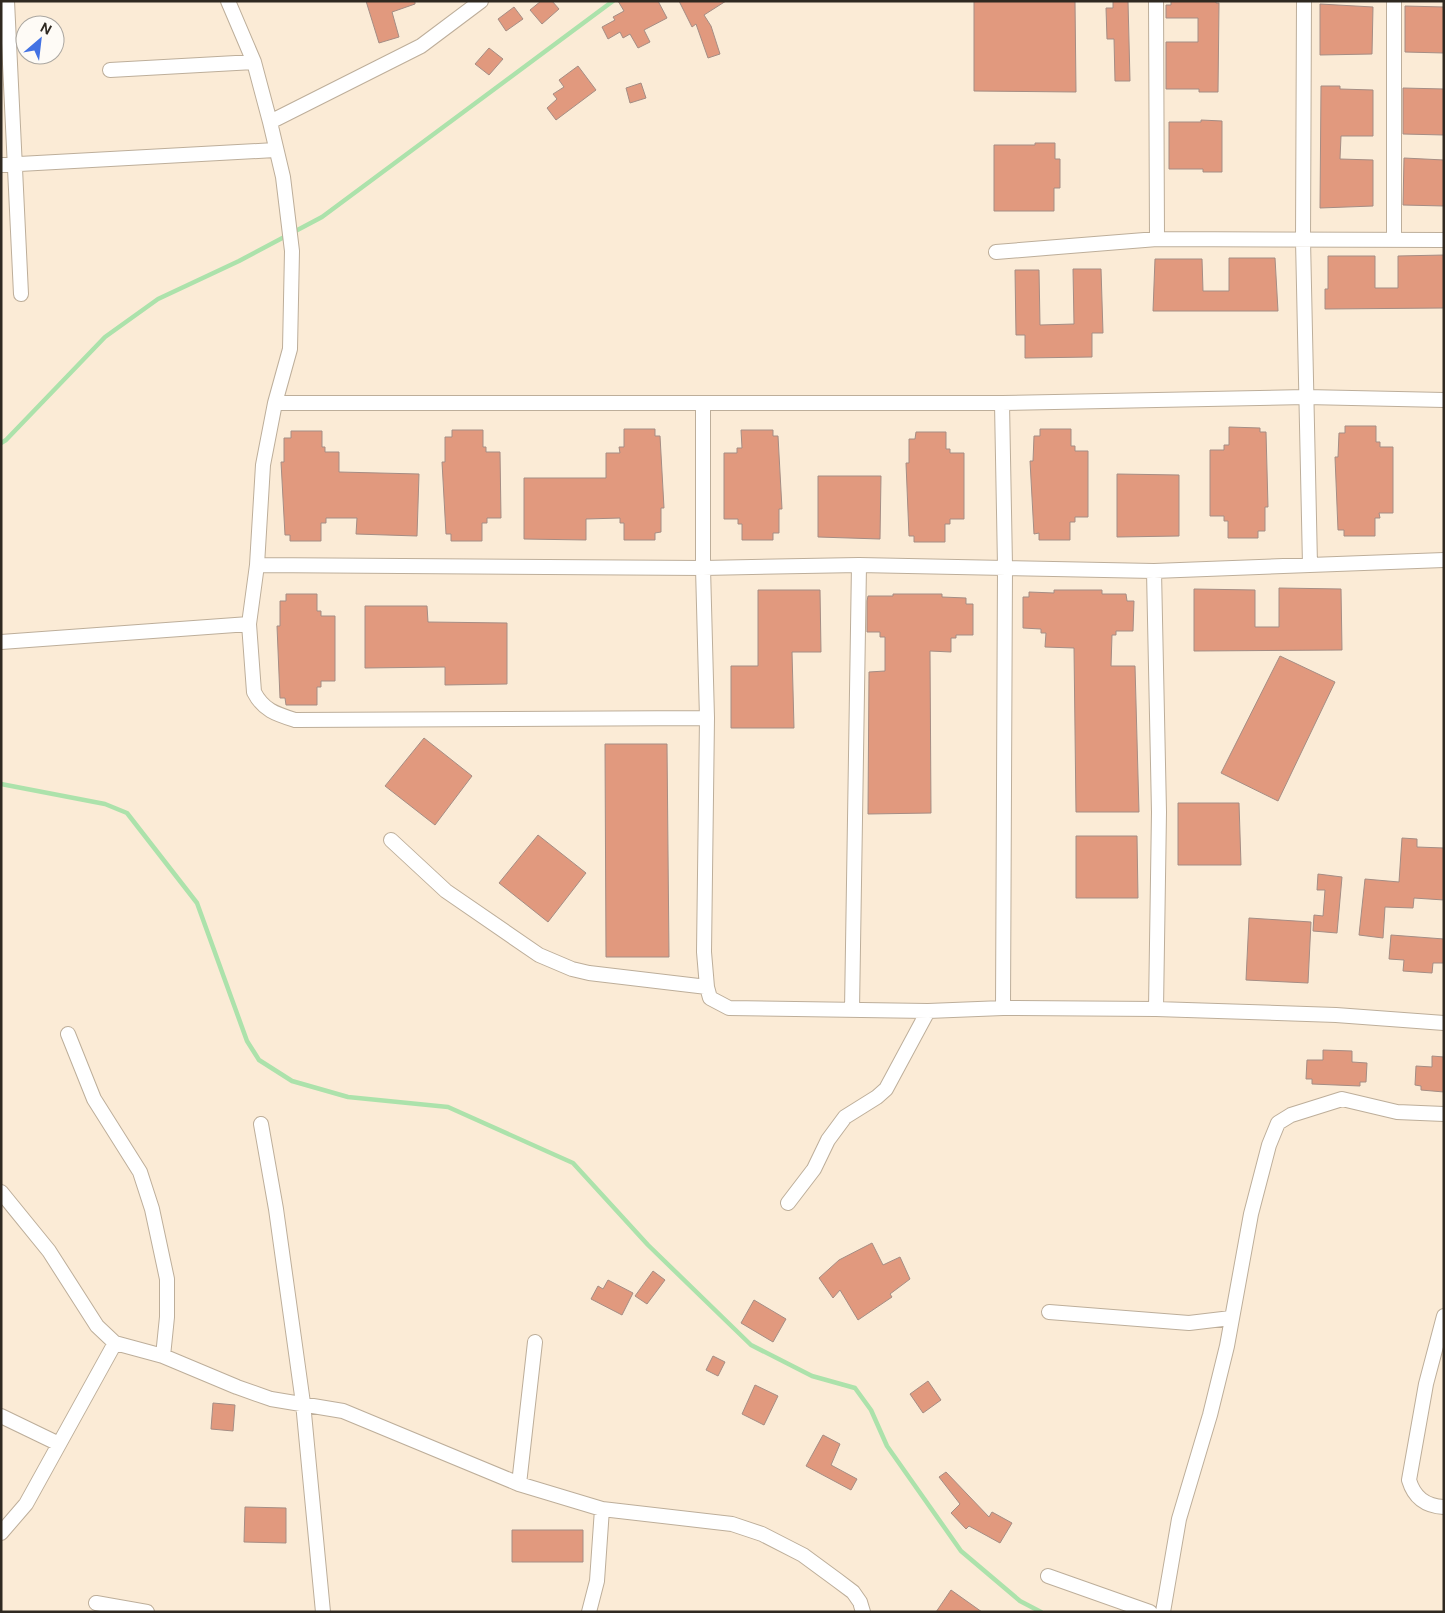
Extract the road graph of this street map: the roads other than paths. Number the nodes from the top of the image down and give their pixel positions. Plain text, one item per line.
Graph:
1 (7, 1) edge
2 (228, 1) edge
3 (481, 1) edge
4 (1156, 1) edge
5 (1304, 1) edge
6 (1394, 1) edge
7 (254, 62) junction
8 (110, 70) dead end
9 (270, 122) junction
10 (275, 150) junction
11 (8, 165) edge
12 (1394, 238) junction
13 (1156, 239) junction
14 (1303, 240) junction
15 (1444, 240) edge
16 (996, 252) dead end
17 (20, 294) dead end
18 (1306, 397) junction
19 (1444, 400) edge
20 (276, 403) junction
21 (703, 403) junction
22 (1002, 403) junction
23 (1444, 560) edge
24 (257, 565) junction
25 (859, 565) junction
26 (1310, 565) junction
27 (1004, 566) junction
28 (702, 568) junction
29 (1154, 571) junction
30 (249, 624) junction
31 (1, 642) edge
32 (707, 718) junction
33 (391, 840) dead end
34 (706, 987) junction
35 (1003, 1008) junction
36 (1156, 1009) junction
37 (852, 1010) junction
38 (928, 1011) junction
39 (1444, 1023) edge
40 (68, 1034) dead end
41 (1444, 1114) edge
42 (261, 1124) dead end
43 (1, 1192) edge
44 (788, 1203) dead end
45 (1050, 1312) dead end
46 (1444, 1316) edge
47 (1231, 1318) junction
48 (535, 1342) dead end
49 (115, 1343) junction
50 (163, 1356) junction
51 (303, 1403) junction
52 (1, 1416) edge
53 (59, 1444) junction
54 (518, 1484) junction
55 (1444, 1507) edge
56 (602, 1510) junction
57 (1, 1534) edge
58 (1048, 1576) dead end
59 (96, 1603) dead end
60 (147, 1612) edge
61 (323, 1612) edge
62 (589, 1612) edge
63 (863, 1612) edge
64 (1150, 1612) edge
65 (1163, 1612) edge

1 - 11 street
2 - 7 street
3 - 9 street
4 - 13 street
5 - 14 street
6 - 12 street
7 - 8 street
7 - 9 street
9 - 10 street
10 - 11 street
10 - 20 street
11 - 17 street
12 - 14 street
12 - 15 street
13 - 14 street
13 - 16 street
14 - 18 street
18 - 19 street
18 - 22 street
18 - 26 street
20 - 21 street
20 - 24 street
21 - 22 street
21 - 28 street
22 - 27 street
23 - 26 street
24 - 28 street
24 - 30 street
25 - 27 street
25 - 28 street
25 - 37 street
26 - 29 street
27 - 29 street
27 - 35 street
28 - 32 street
29 - 36 street
30 - 31 street
30 - 32 street
32 - 34 street
33 - 34 street
34 - 37 street
35 - 36 street
35 - 38 street
36 - 39 street
37 - 38 street
38 - 44 street
40 - 50 street
41 - 47 street
42 - 51 street
43 - 49 street
45 - 47 street
46 - 55 street
47 - 65 street
48 - 54 street
49 - 50 street
49 - 53 street
50 - 51 street
51 - 54 street
51 - 61 street
52 - 53 street
53 - 57 street
54 - 56 street
56 - 62 street
56 - 63 street
58 - 64 street
59 - 60 street

